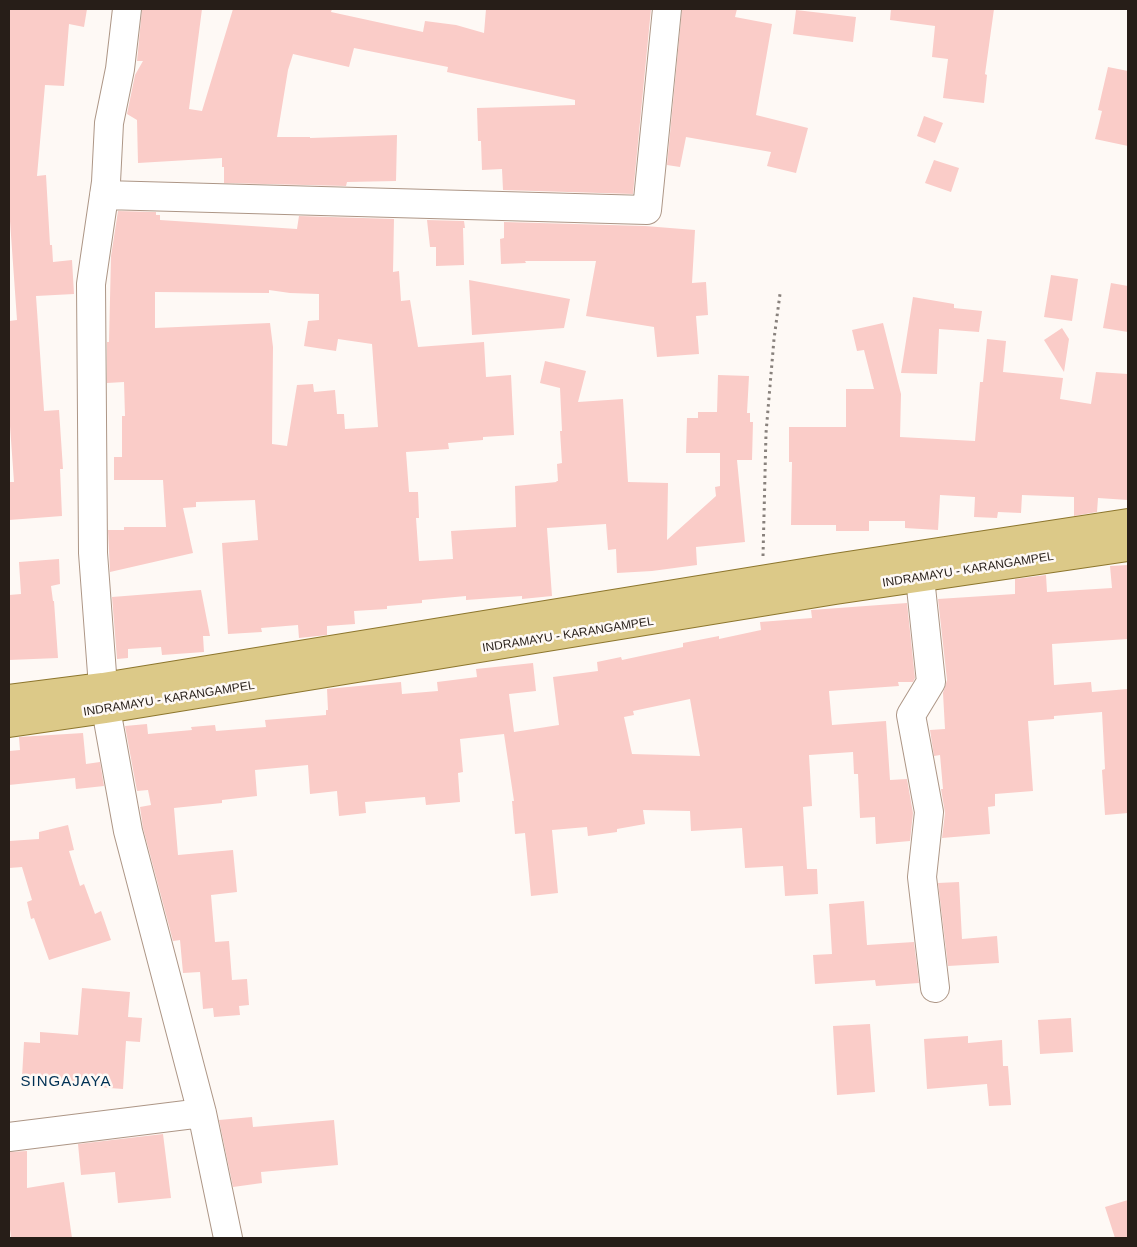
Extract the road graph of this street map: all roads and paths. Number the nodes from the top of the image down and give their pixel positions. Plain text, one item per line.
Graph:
1 (127, 9) edge
2 (667, 9) edge
3 (104, 195) junction
4 (780, 294) dead end
5 (1128, 523) edge
6 (1128, 546) edge
7 (908, 572) junction
8 (762, 580) junction
9 (104, 698) junction
10 (9, 699) edge
11 (9, 723) edge
12 (935, 988) dead end
13 (202, 1113) junction
14 (9, 1137) edge
15 (228, 1238) edge

1 - 3 street
2 - 3 street
3 - 9 street
4 - 8 path
5 - 7 main road, INDRAMAYU - KARANGAMPEL
6 - 7 main road, INDRAMAYU - KARANGAMPEL
7 - 8 main road, INDRAMAYU - KARANGAMPEL
7 - 9 main road, INDRAMAYU - KARANGAMPEL
7 - 12 street
8 - 9 main road, INDRAMAYU - KARANGAMPEL
9 - 10 main road, INDRAMAYU - KARANGAMPEL
9 - 11 main road, INDRAMAYU - KARANGAMPEL
9 - 13 street
13 - 14 street
13 - 15 street

